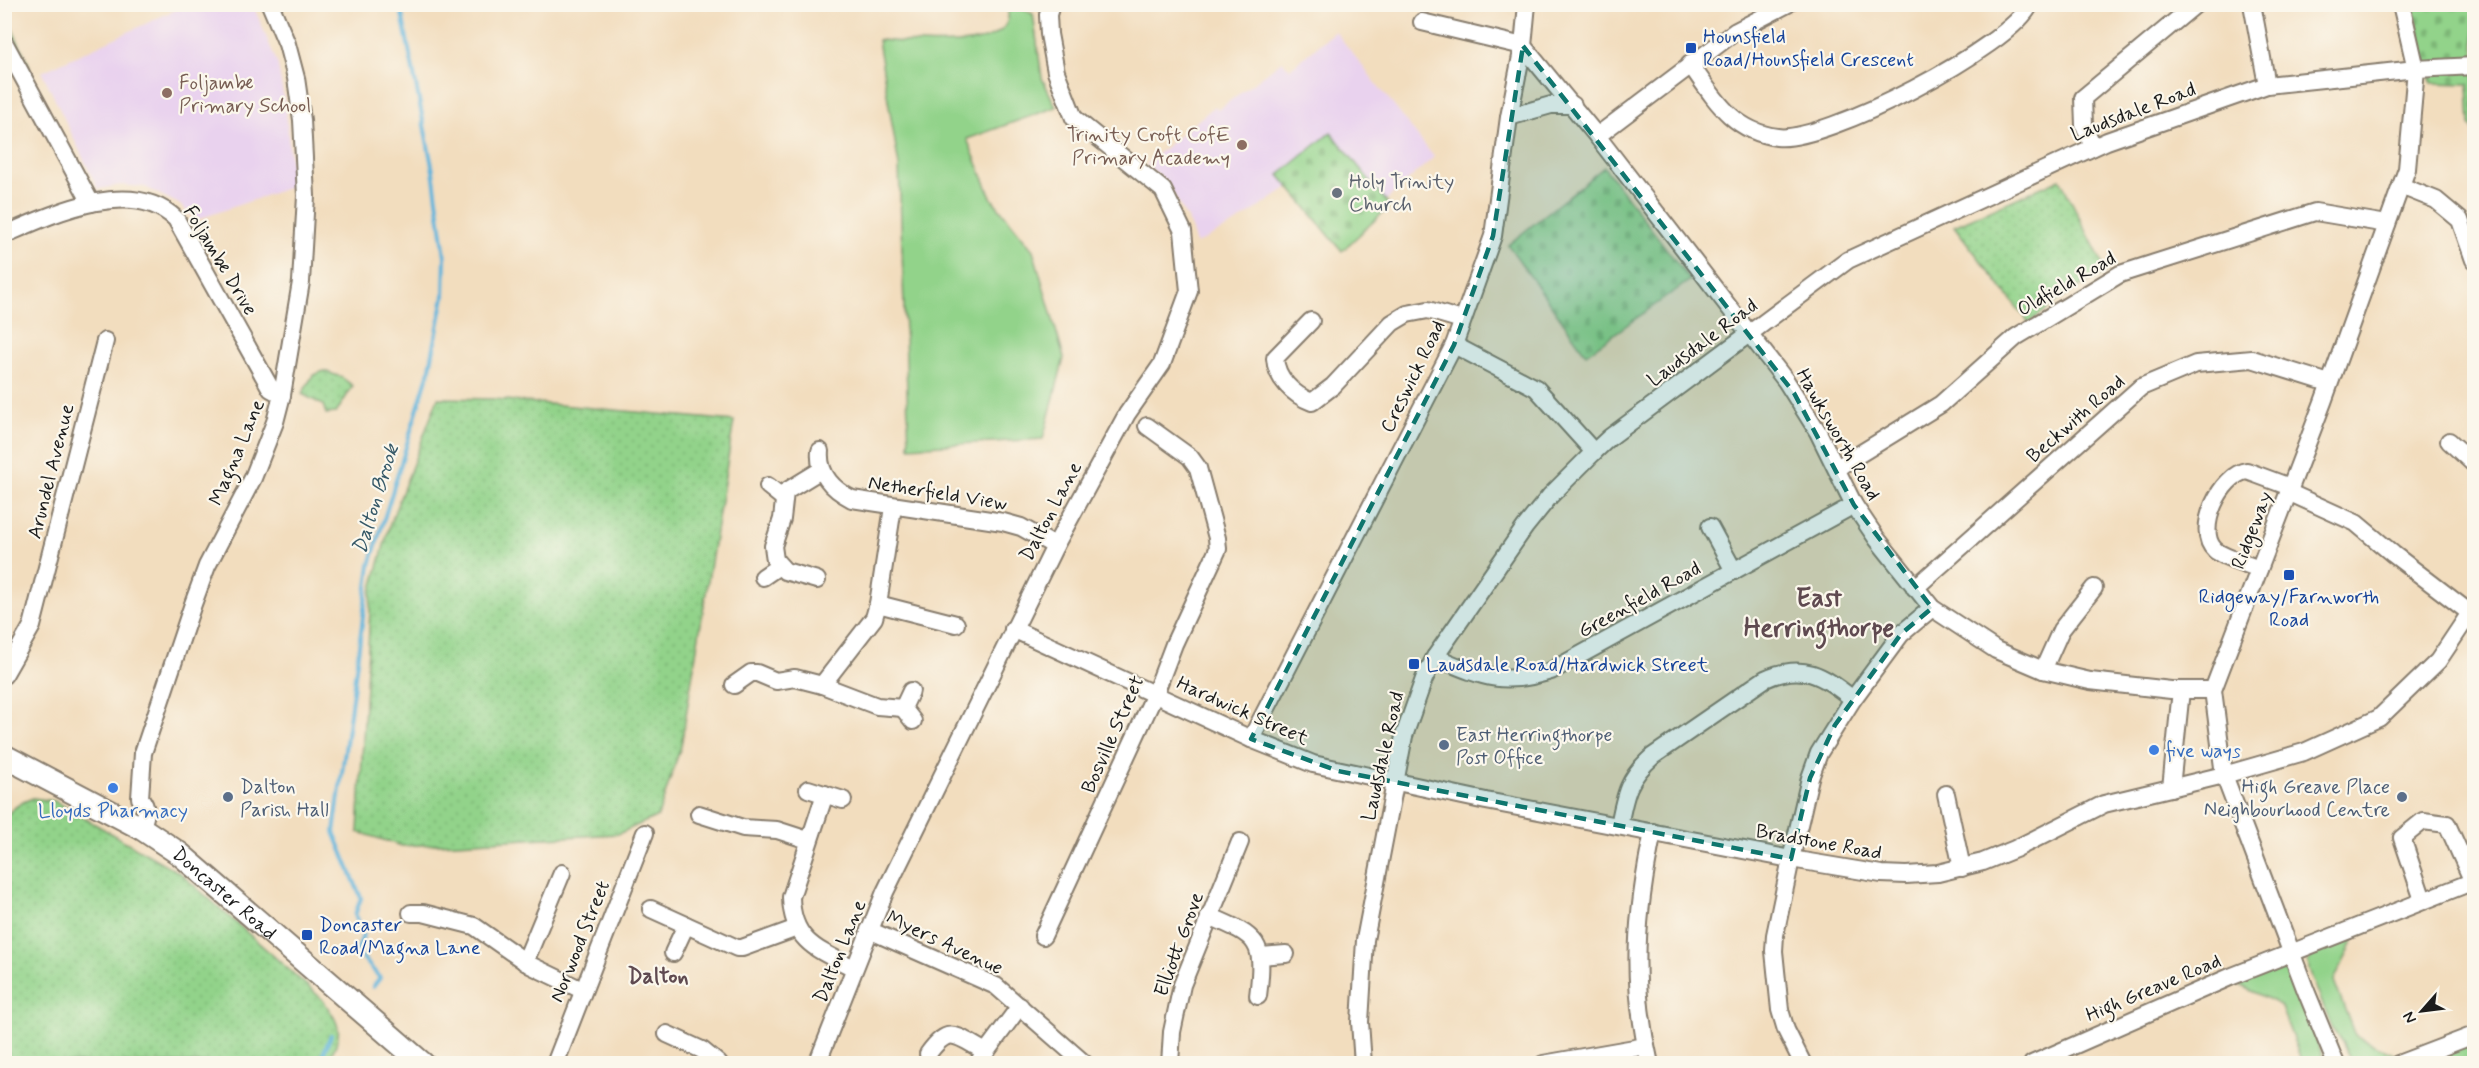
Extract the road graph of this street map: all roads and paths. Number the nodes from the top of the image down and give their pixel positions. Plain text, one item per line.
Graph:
1 (270, 4) edge
2 (1051, 4) edge
3 (1527, 4) edge
4 (1788, 4) edge
5 (2030, 4) edge
6 (2196, 4) edge
7 (2252, 4) edge
8 (2401, 4) edge
9 (1422, 22) dead end
10 (4, 42) edge
11 (1523, 46) junction
12 (1690, 64) junction
13 (2475, 66) edge
14 (2416, 69) junction
15 (2267, 84) junction
16 (1573, 105) junction
17 (1509, 117) junction
18 (1598, 136) junction
19 (2093, 147) junction
20 (2401, 186) junction
21 (91, 202) junction
22 (2387, 224) junction
23 (4, 235) edge
24 (2475, 260) edge
25 (1462, 320) junction
26 (1311, 321) dead end
27 (1750, 332) junction
28 (105, 341) dead end
29 (1455, 345) junction
30 (2329, 383) junction
31 (282, 395) junction
32 (1150, 435) dead end
33 (2449, 441) dead end
34 (820, 451) dead end
35 (1594, 452) junction
36 (2475, 464) edge
37 (1837, 468) junction
38 (821, 470) junction
39 (768, 486) dead end
40 (2289, 490) junction
41 (783, 498) junction
42 (1854, 505) junction
43 (893, 507) junction
44 (1710, 527) dead end
45 (1055, 546) junction
46 (780, 566) junction
47 (2259, 569) junction
48 (1734, 571) junction
49 (763, 577) dead end
50 (817, 580) dead end
51 (1915, 588) junction
52 (2094, 588) dead end
53 (878, 604) junction
54 (1932, 608) junction
55 (2472, 614) edge
56 (956, 624) dead end
57 (1013, 629) junction
58 (1435, 657) junction
59 (2043, 670) junction
60 (4, 675) edge
61 (734, 684) dead end
62 (822, 685) junction
63 (2181, 690) junction
64 (2213, 690) junction
65 (912, 691) dead end
66 (1155, 694) junction
67 (1852, 699) junction
68 (1251, 739) junction
69 (4, 756) edge
70 (2224, 775) junction
71 (1396, 782) junction
72 (2171, 788) junction
73 (808, 789) dead end
74 (825, 794) junction
75 (1946, 794) dead end
76 (843, 800) dead end
77 (699, 814) dead end
78 (133, 824) junction
79 (1619, 826) junction
80 (1653, 832) junction
81 (645, 833) dead end
82 (808, 840) junction
83 (1240, 842) dead end
84 (1791, 859) junction
85 (1962, 868) junction
86 (562, 873) dead end
87 (2474, 882) edge
88 (2423, 900) junction
89 (419, 909) dead end
90 (651, 909) dead end
91 (1209, 916) junction
92 (686, 925) junction
93 (797, 928) junction
94 (869, 930) junction
95 (1043, 936) dead end
96 (673, 953) dead end
97 (2292, 953) junction
98 (1287, 954) dead end
99 (1261, 956) junction
100 (525, 962) junction
101 (854, 968) junction
102 (582, 990) junction
103 (1258, 996) dead end
104 (1020, 1006) junction
105 (667, 1034) dead end
106 (2475, 1035) edge
107 (1646, 1046) junction
108 (928, 1054) dead end
109 (981, 1058) edge
110 (423, 1064) edge
111 (555, 1064) edge
112 (719, 1064) edge
113 (817, 1064) edge
114 (1085, 1064) edge
115 (1170, 1064) edge
116 (1363, 1064) edge
117 (1543, 1064) edge
118 (1650, 1064) edge
119 (1803, 1064) edge
120 (2031, 1064) edge
121 (2336, 1064) edge
122 (2398, 1064) edge

1 - 31 street, Magna Lane
2 - 45 street, Dalton Lane
3 - 11 street, Creswick Road
4 - 12 street
5 - 12 street
6 - 19 street
7 - 15 street
8 - 14 street, Ridgeway
9 - 11 street
10 - 21 street
11 - 16 street, Hawksworth Road
11 - 17 street, Creswick Road
12 - 18 street
13 - 14 street, Laudsdale Road
14 - 15 street, Laudsdale Road
14 - 20 street, Ridgeway
15 - 19 street, Laudsdale Road
16 - 17 street
16 - 18 street, Hawksworth Road
17 - 25 street, Creswick Road
18 - 27 street, Hawksworth Road
19 - 27 street, Laudsdale Road
20 - 22 street, Ridgeway
20 - 24 street
21 - 23 street, Foljambe Drive
21 - 31 street, Foljambe Drive
22 - 30 street, Ridgeway
22 - 37 street, Oldfield Road
25 - 26 street
25 - 29 street, Creswick Road
27 - 35 street, Laudsdale Road
27 - 37 street, Hawksworth Road
28 - 60 street, Arundel Avenue
29 - 35 street
29 - 68 street, Creswick Road
30 - 40 street, Ridgeway
30 - 51 street, Beckwith Road
31 - 78 street, Magna Lane
32 - 66 street, Bosville Street
33 - 36 street
34 - 38 street
35 - 58 street, Laudsdale Road
37 - 42 street, Hawksworth Road
38 - 41 street
38 - 43 street, Netherfield View
39 - 41 street
40 - 47 street, Ridgeway
40 - 47 street
40 - 55 street
41 - 46 street
42 - 48 street, Greenfield Road
42 - 51 street, Hawksworth Road
43 - 45 street, Netherfield View
43 - 53 street
44 - 48 street
45 - 57 street, Dalton Lane
46 - 49 street
46 - 50 street
47 - 64 street, Ridgeway
48 - 58 street, Greenfield Road
51 - 54 street, Hawksworth Road
52 - 59 street
53 - 56 street
53 - 62 street
54 - 59 street, Hawksworth Road
54 - 67 street
55 - 70 street, Bradstone Road
57 - 66 street, Hardwick Street
57 - 94 street, Dalton Lane
58 - 71 street, Laudsdale Road
59 - 63 street, Hawksworth Road
61 - 62 street
62 - 65 street
63 - 64 street, Hawksworth Road
63 - 72 street
64 - 70 street, Ridgeway
66 - 68 street, Hardwick Street
66 - 95 street, Bosville Street
67 - 79 street
67 - 84 street
68 - 71 street, Hardwick Street
69 - 78 main road, Doncaster Road
70 - 72 street, Bradstone Road
70 - 97 street, Ridgeway
71 - 79 street, Bradstone Road
71 - 116 street, Laudsdale Road
72 - 85 street, Bradstone Road
73 - 74 street
74 - 76 street
74 - 82 street
75 - 85 street
77 - 82 street
78 - 110 main road, Doncaster Road
79 - 80 street, Bradstone Road
80 - 84 street, Bradstone Road
80 - 107 street
81 - 102 street, Norwood Street
82 - 93 street
83 - 91 street, Elliott Grove
84 - 85 street, Bradstone Road
84 - 119 street
86 - 100 street
87 - 88 street, High Greave Road
87 - 88 street
88 - 97 street, High Greave Road
89 - 100 street
90 - 92 street
91 - 99 street
91 - 115 street, Elliott Grove
92 - 93 street
92 - 96 street
93 - 101 street
94 - 101 street, Dalton Lane
94 - 104 street, Myers Avenue
97 - 120 street, High Greave Road
97 - 121 street, Ridgeway
98 - 99 street
99 - 103 street
100 - 102 street
101 - 113 street, Dalton Lane
102 - 111 street, Norwood Street
104 - 109 street
104 - 114 street, Myers Avenue
105 - 112 street
106 - 122 street
107 - 117 street
107 - 118 street
108 - 109 street

